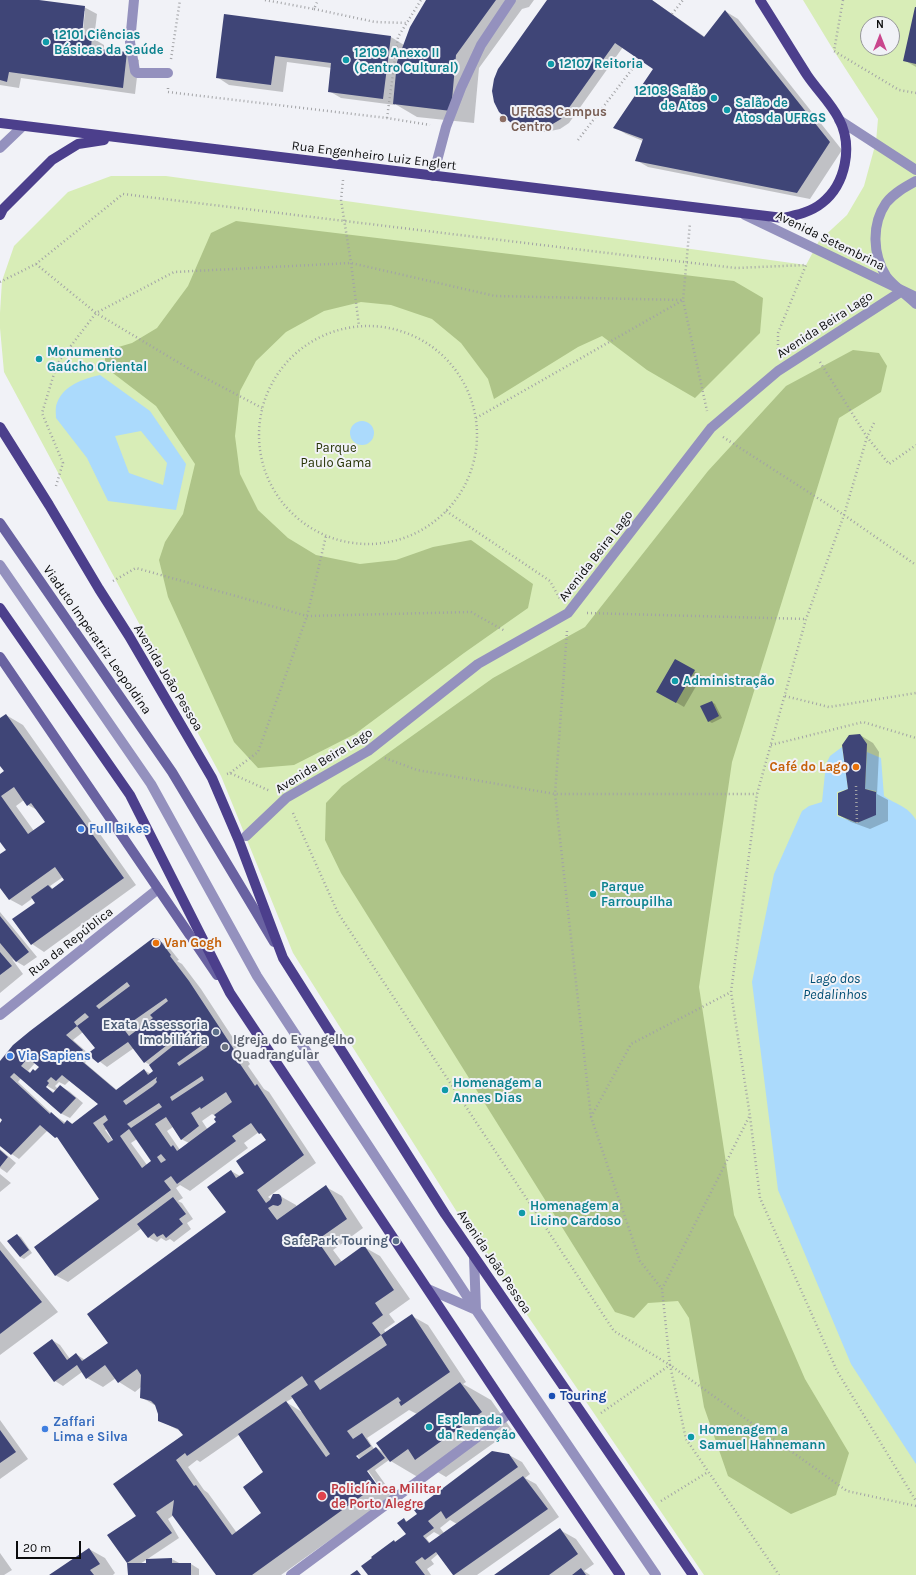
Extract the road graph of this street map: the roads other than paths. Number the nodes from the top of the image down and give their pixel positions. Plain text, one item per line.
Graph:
1 (134, 0) edge
2 (511, 0) edge
3 (760, 0) edge
4 (168, 73) road end
5 (840, 120) junction
6 (0, 123) edge
7 (23, 126) junction
8 (116, 138) junction
9 (0, 148) edge
10 (916, 170) edge
11 (433, 176) junction
12 (916, 181) edge
13 (1, 212) edge
14 (746, 215) junction
15 (902, 291) junction
16 (916, 296) edge
17 (916, 304) edge
18 (0, 426) edge
19 (0, 523) edge
20 (0, 566) edge
21 (0, 608) edge
22 (0, 657) edge
23 (172, 772) joint
24 (246, 836) dead end
25 (158, 889) junction
26 (283, 958) junction
27 (230, 993) junction
28 (0, 1015) edge
29 (474, 1257) junction
30 (428, 1288) junction
31 (476, 1310) junction
32 (510, 1413) junction
33 (291, 1575) edge
34 (620, 1575) edge
35 (656, 1575) edge
36 (692, 1575) edge

1 - 4 street
2 - 11 street
3 - 5 main road
5 - 10 street
5 - 14 main road, Rua Engenheiro Luiz Englert
6 - 7 main road, Rua Engenheiro Luiz Englert
7 - 8 main road, Rua Engenheiro Luiz Englert
7 - 9 street
8 - 11 main road, Rua Engenheiro Luiz Englert
8 - 13 main road
11 - 14 main road, Rua Engenheiro Luiz Englert
12 - 15 street, Avenida Setembrina
14 - 15 street, Avenida Setembrina
15 - 16 street, Avenida Setembrina
15 - 17 street
15 - 24 street, Avenida Beira Lago
18 - 26 main road, Avenida João Pessoa
19 - 23 main road, Viaduto Imperatriz Leopoldina
20 - 31 street
21 - 27 main road
22 - 25 main road
23 - 26 main road, Avenida João Pessoa
25 - 27 main road
25 - 28 street, Rua da República
26 - 29 main road, Avenida João Pessoa
27 - 30 main road
29 - 31 street
29 - 36 main road, Avenida João Pessoa
30 - 31 street
30 - 32 main road
31 - 35 street
32 - 33 street
32 - 34 main road

